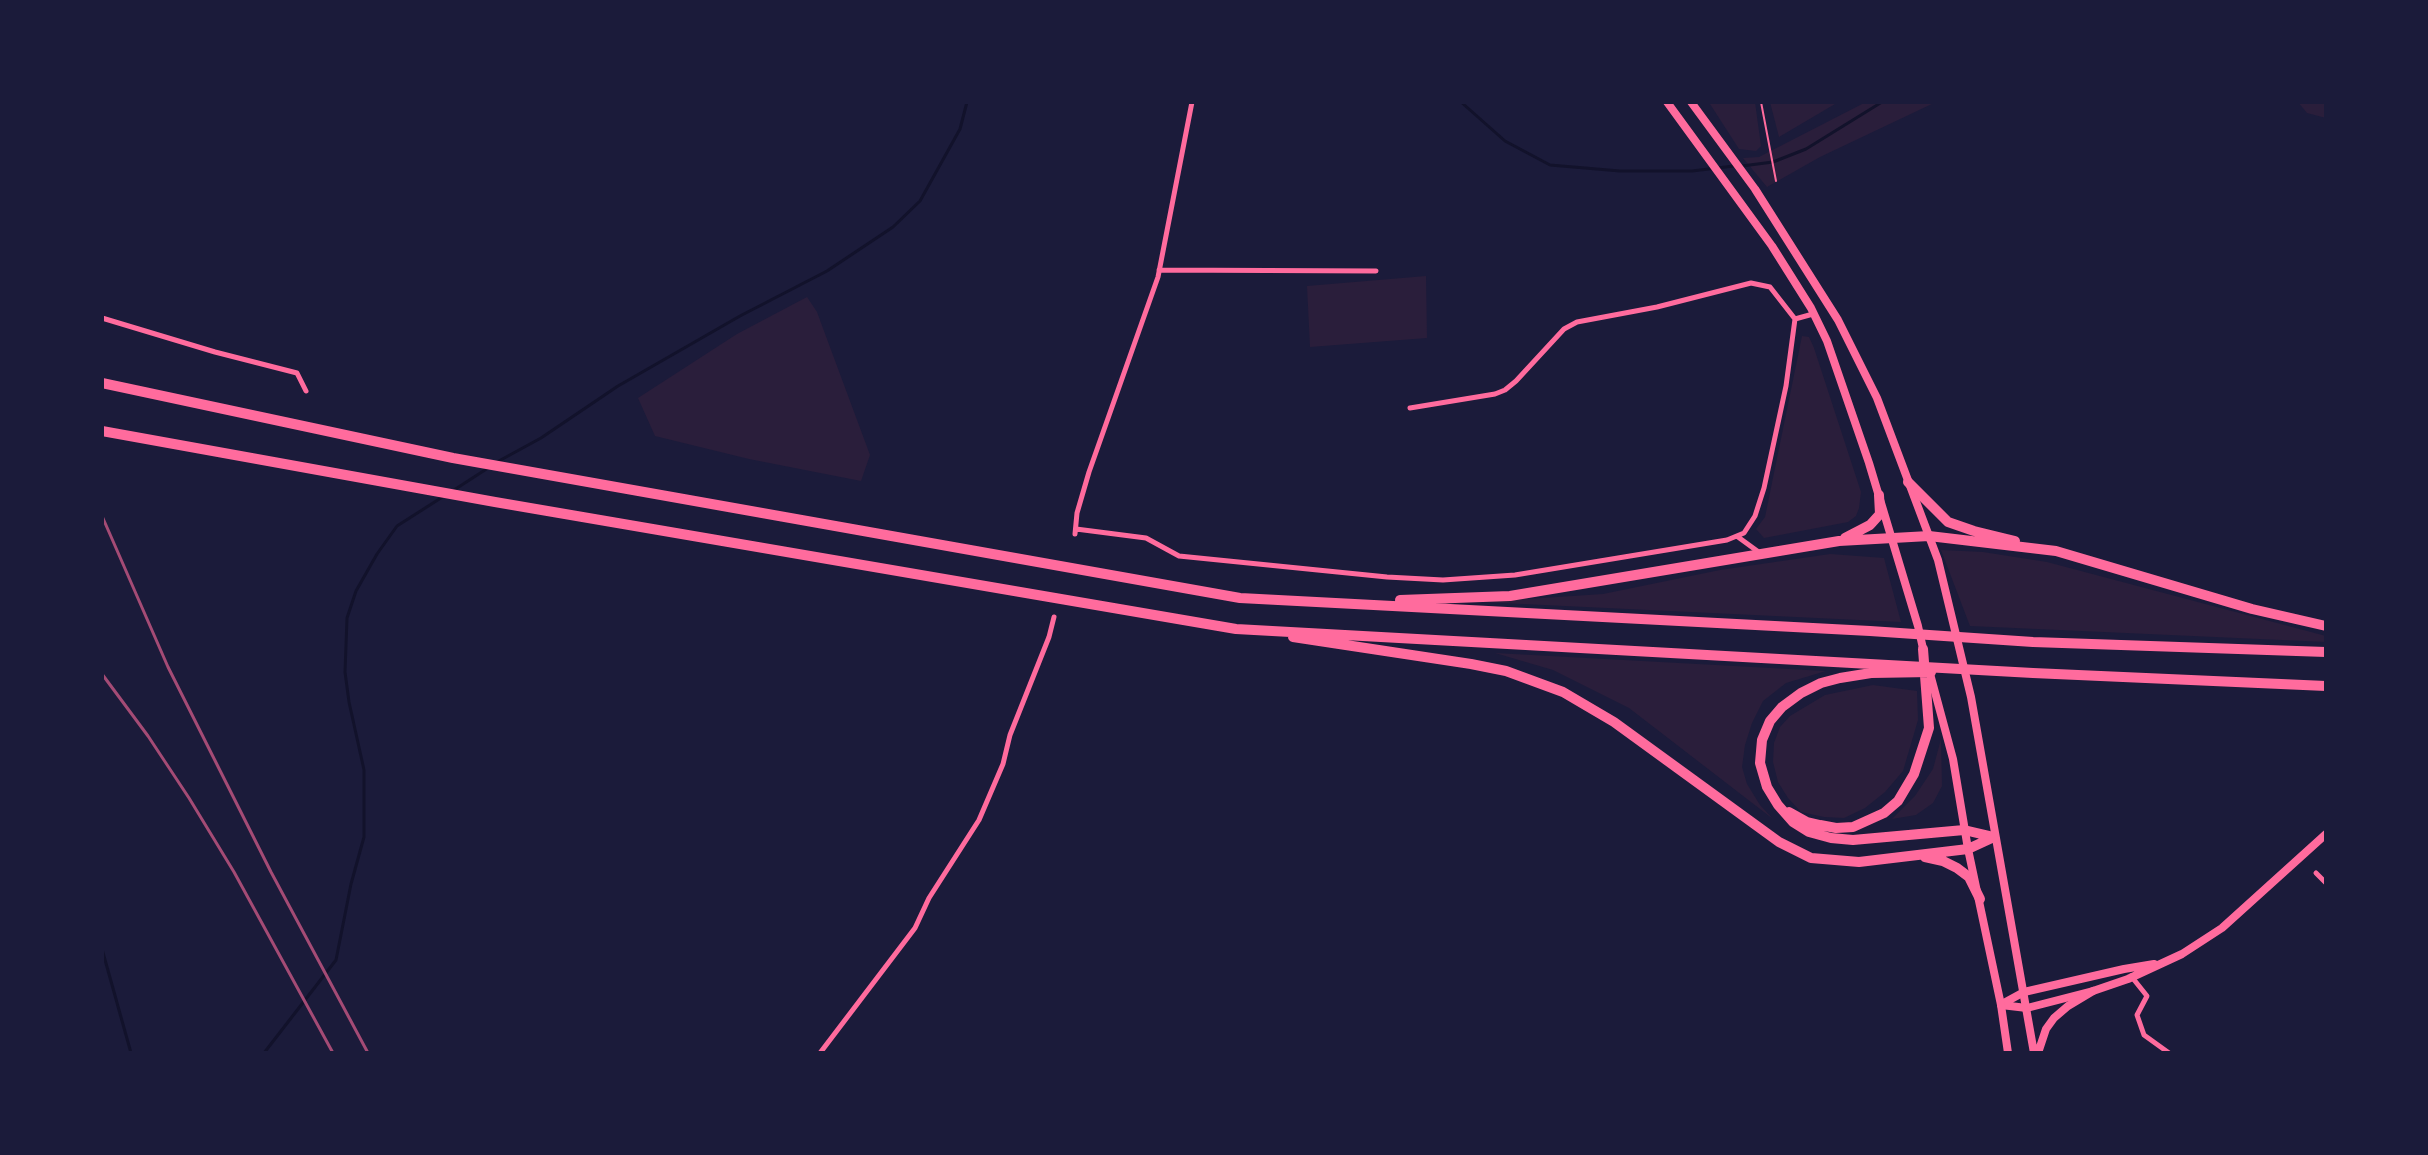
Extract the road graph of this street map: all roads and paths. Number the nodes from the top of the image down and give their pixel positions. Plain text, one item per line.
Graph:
1 (1192, 102) edge
2 (1667, 102) edge
3 (1761, 102) edge
4 (1693, 104) edge
5 (1776, 181) dead end
6 (1159, 270) junction
7 (1376, 271) dead end
8 (1814, 314) junction
9 (102, 318) edge
10 (1795, 319) junction
11 (102, 383) edge
12 (306, 391) dead end
13 (1410, 408) dead end
14 (102, 431) edge
15 (1908, 482) junction
16 (1879, 495) junction
17 (1929, 536) junction
18 (1738, 537) junction
19 (1892, 537) junction
20 (1839, 541) junction
21 (2056, 551) junction
22 (1760, 554) junction
23 (1240, 598) junction
24 (1054, 617) dead end
25 (2326, 626) edge
26 (1236, 629) junction
27 (1923, 649) junction
28 (2326, 652) edge
29 (1870, 668) junction
30 (2326, 686) edge
31 (1778, 805) junction
32 (1964, 830) junction
33 (2326, 834) edge
34 (1994, 837) junction
35 (1968, 849) junction
36 (1916, 855) junction
37 (2316, 873) dead end
38 (2326, 883) edge
39 (1980, 899) junction
40 (2163, 963) junction
41 (2127, 968) junction
42 (2132, 977) junction
43 (2093, 991) junction
44 (2024, 992) junction
45 (2001, 1005) junction
46 (2027, 1008) junction
47 (820, 1053) edge
48 (2008, 1053) edge
49 (2036, 1053) edge
50 (2169, 1053) edge

1 - 6 street
2 - 8 main road
3 - 5 path
4 - 15 main road
6 - 7 street
6 - 18 street
8 - 10 street
8 - 16 main road
9 - 12 street
10 - 13 street
10 - 18 street
11 - 23 highway
14 - 26 highway
15 - 17 main road
15 - 21 highway
16 - 19 main road
16 - 20 highway
17 - 19 highway
17 - 21 highway
17 - 34 main road
18 - 22 street
19 - 20 highway
19 - 27 main road
20 - 22 highway
21 - 25 highway
22 - 23 highway
23 - 28 highway
24 - 47 street
26 - 29 highway
26 - 36 highway
27 - 31 highway
27 - 32 main road
29 - 30 highway
29 - 31 highway
31 - 32 highway
32 - 34 highway
32 - 35 main road
33 - 40 main road
34 - 35 highway
34 - 44 main road
35 - 36 highway
35 - 39 main road
36 - 39 highway
37 - 38 street
39 - 45 main road
40 - 41 main road
40 - 42 main road
41 - 42 street
41 - 44 main road
42 - 43 main road
42 - 50 street
43 - 46 main road
43 - 49 main road
44 - 45 main road
44 - 46 main road
45 - 46 main road
45 - 48 main road
46 - 49 main road

